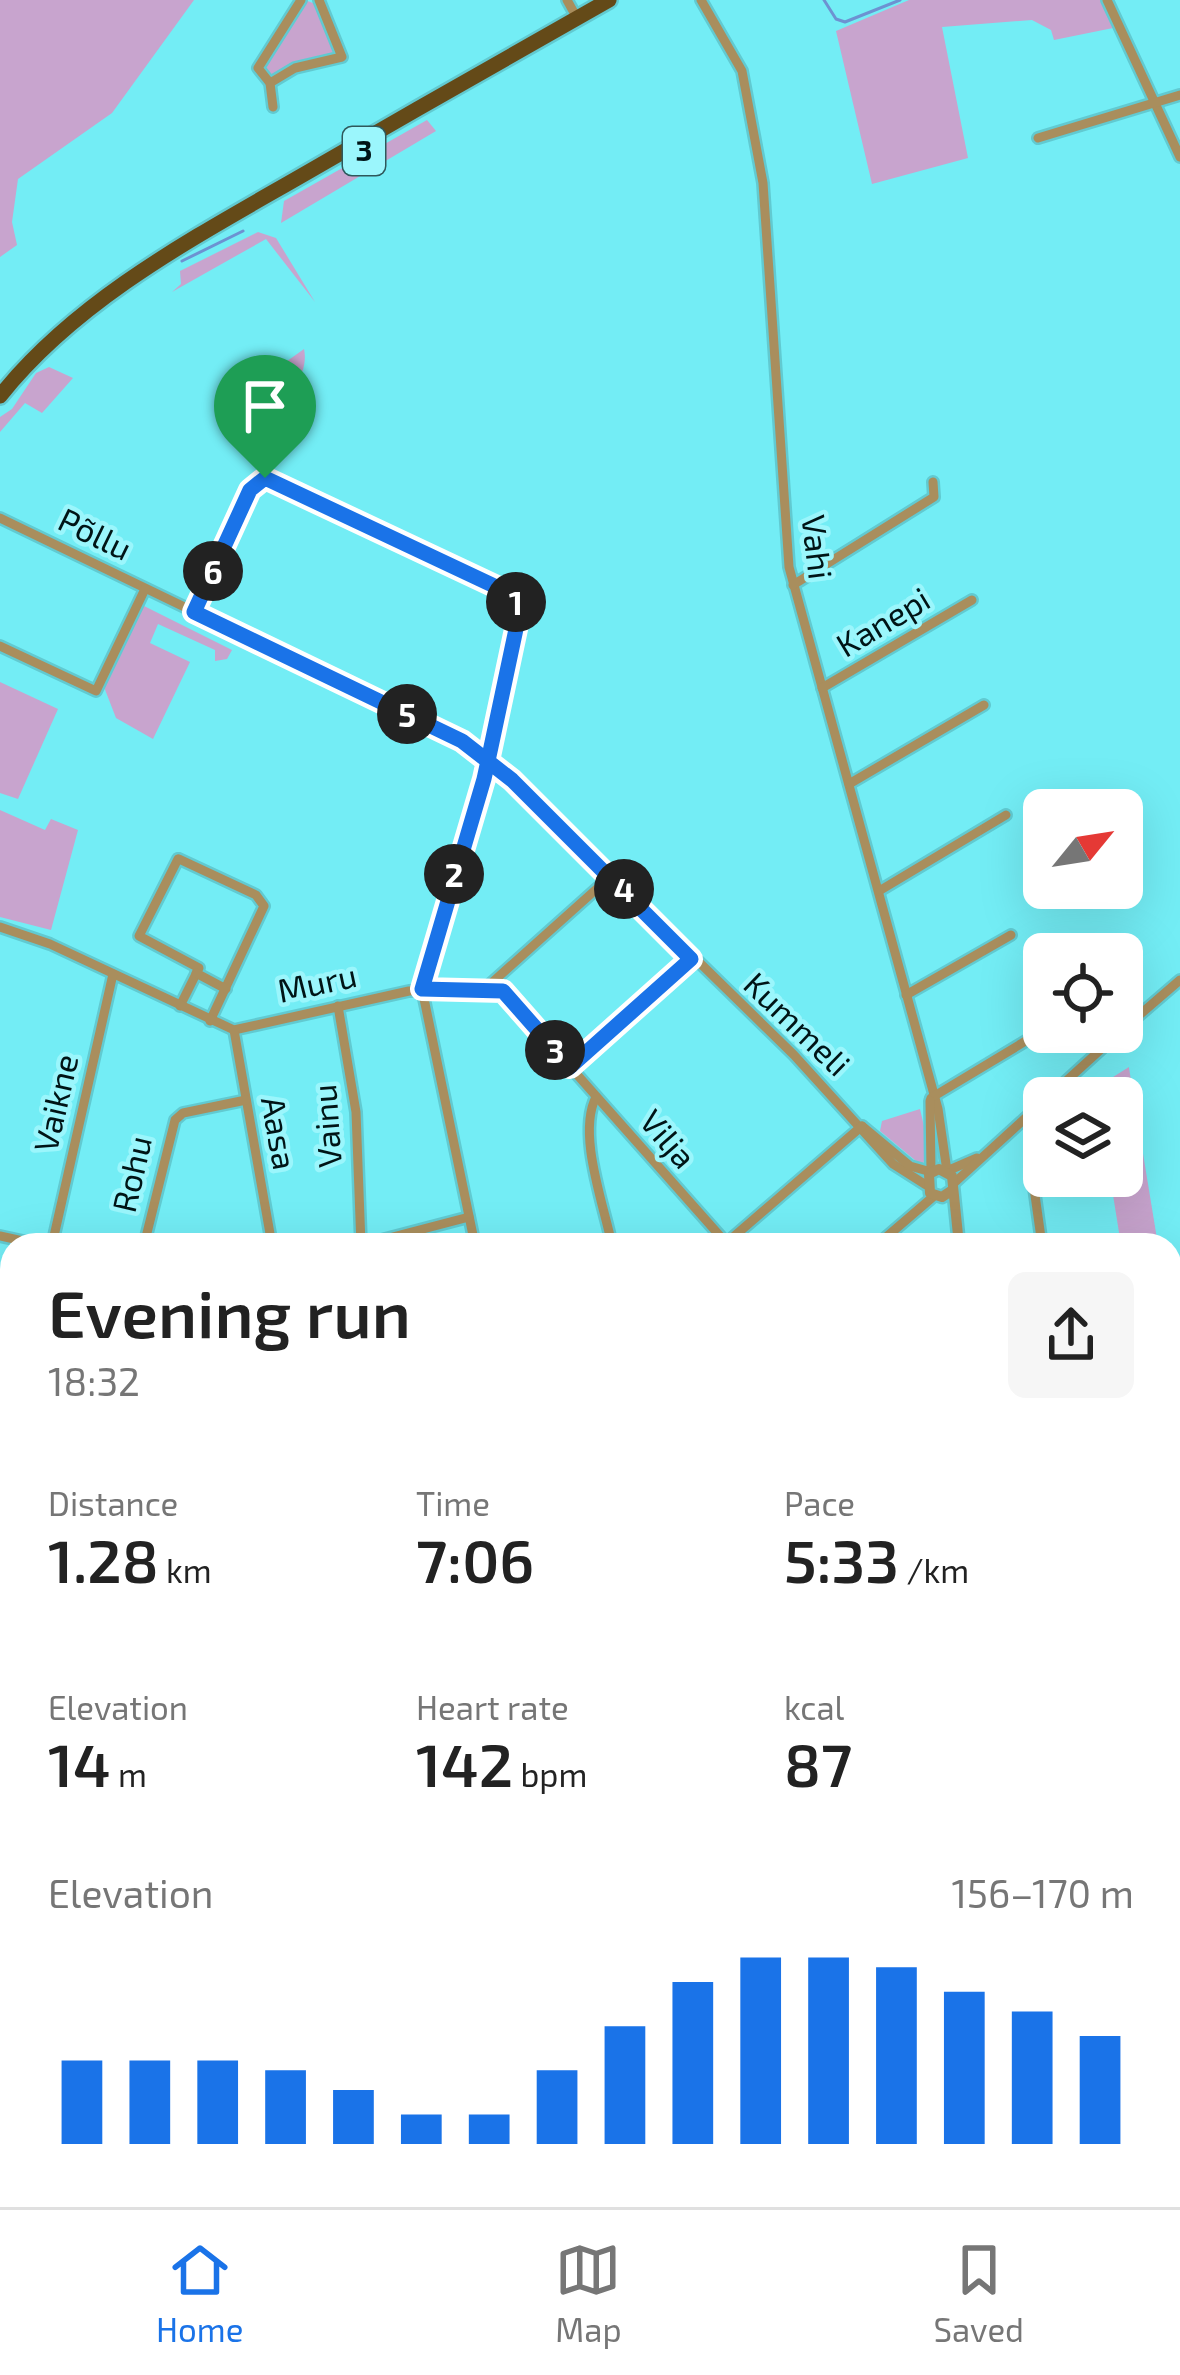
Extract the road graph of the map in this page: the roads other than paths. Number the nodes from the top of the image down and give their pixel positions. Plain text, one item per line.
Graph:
1 (302, 0) edge
2 (319, 0) edge
3 (567, 0) edge
4 (609, 0) edge
5 (701, 0) edge
6 (1107, 0) edge
7 (578, 18) junction
8 (270, 83) junction
9 (1180, 95) edge
10 (1154, 103) junction
11 (273, 107) dead end
12 (1038, 138) dead end
13 (1180, 157) edge
14 (0, 396) edge
15 (933, 482) dead end
16 (0, 518) edge
17 (793, 585) junction
18 (145, 589) junction
19 (972, 600) dead end
20 (194, 612) junction
21 (0, 646) edge
22 (822, 688) junction
23 (984, 705) dead end
24 (488, 760) junction
25 (849, 784) junction
26 (1006, 815) dead end
27 (611, 875) junction
28 (879, 891) junction
29 (0, 927) edge
30 (1011, 934) dead end
31 (691, 959) junction
32 (113, 974) junction
33 (196, 974) junction
34 (1180, 980) edge
35 (487, 987) junction
36 (226, 988) junction
37 (423, 991) junction
38 (906, 995) junction
39 (180, 1006) junction
40 (338, 1006) junction
41 (1143, 1012) edge
42 (210, 1021) junction
43 (234, 1030) junction
44 (1023, 1043) edge
45 (1096, 1053) edge
46 (570, 1067) junction
47 (596, 1096) junction
48 (931, 1098) junction
49 (246, 1100) junction
50 (862, 1126) junction
51 (976, 1158) junction
52 (946, 1171) junction
53 (931, 1172) junction
54 (926, 1185) junction
55 (952, 1187) junction
56 (936, 1197) junction
57 (1035, 1197) edge
58 (469, 1217) junction
59 (957, 1226) junction
60 (55, 1233) edge
61 (147, 1233) edge
62 (270, 1233) edge
63 (361, 1233) edge
64 (408, 1233) edge
65 (472, 1233) edge
66 (610, 1233) edge
67 (716, 1233) edge
68 (739, 1233) edge
69 (892, 1233) edge
70 (958, 1233) edge
71 (1040, 1233) edge

1 - 8 street
2 - 8 street
3 - 7 street
4 - 7 highway, 3
5 - 17 street, Vahi
6 - 10 street
7 - 14 highway, 3
8 - 11 street
9 - 10 street
10 - 12 street
10 - 13 street
15 - 17 street
16 - 18 street, Põllu
17 - 22 street, Vahi
18 - 20 street, Põllu
18 - 21 street
19 - 22 street, Kanepi
20 - 24 street, Põllu
20 - 24 street
22 - 25 street, Vahi
23 - 25 street
24 - 27 street, Kummeli
24 - 37 street
25 - 28 street, Vahi
26 - 28 street
27 - 31 street, Kummeli
27 - 35 street
28 - 38 street, Vahi
29 - 32 street
30 - 38 street
31 - 46 street
31 - 50 street, Kummeli
32 - 39 street
32 - 60 street, Vaikne
33 - 36 street
33 - 36 street, Muru
33 - 39 street
34 - 41 street
35 - 37 street, Muru
35 - 46 street, Vilja
36 - 42 street, Muru
37 - 40 street, Muru
37 - 58 street
38 - 48 street, Vahi
39 - 42 street
40 - 43 street, Muru
40 - 63 street, Vainu
42 - 43 street
43 - 49 street, Aasa
44 - 48 street
45 - 51 street
46 - 47 street, Vilja
47 - 66 street
47 - 67 street, Vilja
48 - 52 street, Vahi
48 - 53 street, Vahi
49 - 61 street, Rohu
49 - 62 street, Aasa
50 - 53 street, Kummeli
50 - 54 street, Kummeli
50 - 68 street
51 - 52 street
51 - 55 street
52 - 53 street
52 - 55 street
53 - 54 street
54 - 56 street
55 - 56 street
55 - 59 street
56 - 59 street
56 - 69 street
57 - 71 street
58 - 64 street
58 - 65 street
59 - 70 street

